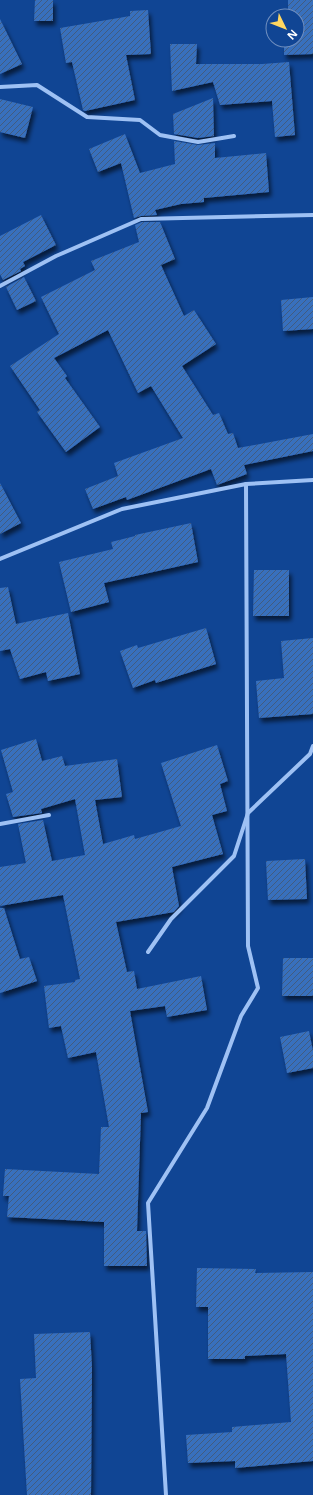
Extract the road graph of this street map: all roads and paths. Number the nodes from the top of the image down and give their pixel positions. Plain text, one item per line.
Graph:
1 (0, 87) edge
2 (234, 136) dead end
3 (313, 215) edge
4 (0, 286) edge
5 (313, 480) edge
6 (246, 484) junction
7 (0, 558) edge
8 (313, 746) edge
9 (248, 813) junction
10 (49, 815) dead end
11 (0, 824) edge
12 (148, 952) dead end
13 (166, 1495) edge

1 - 2 street
3 - 4 street
5 - 6 street
6 - 7 street
6 - 9 street
8 - 9 street
9 - 12 street
9 - 13 street
10 - 11 street

